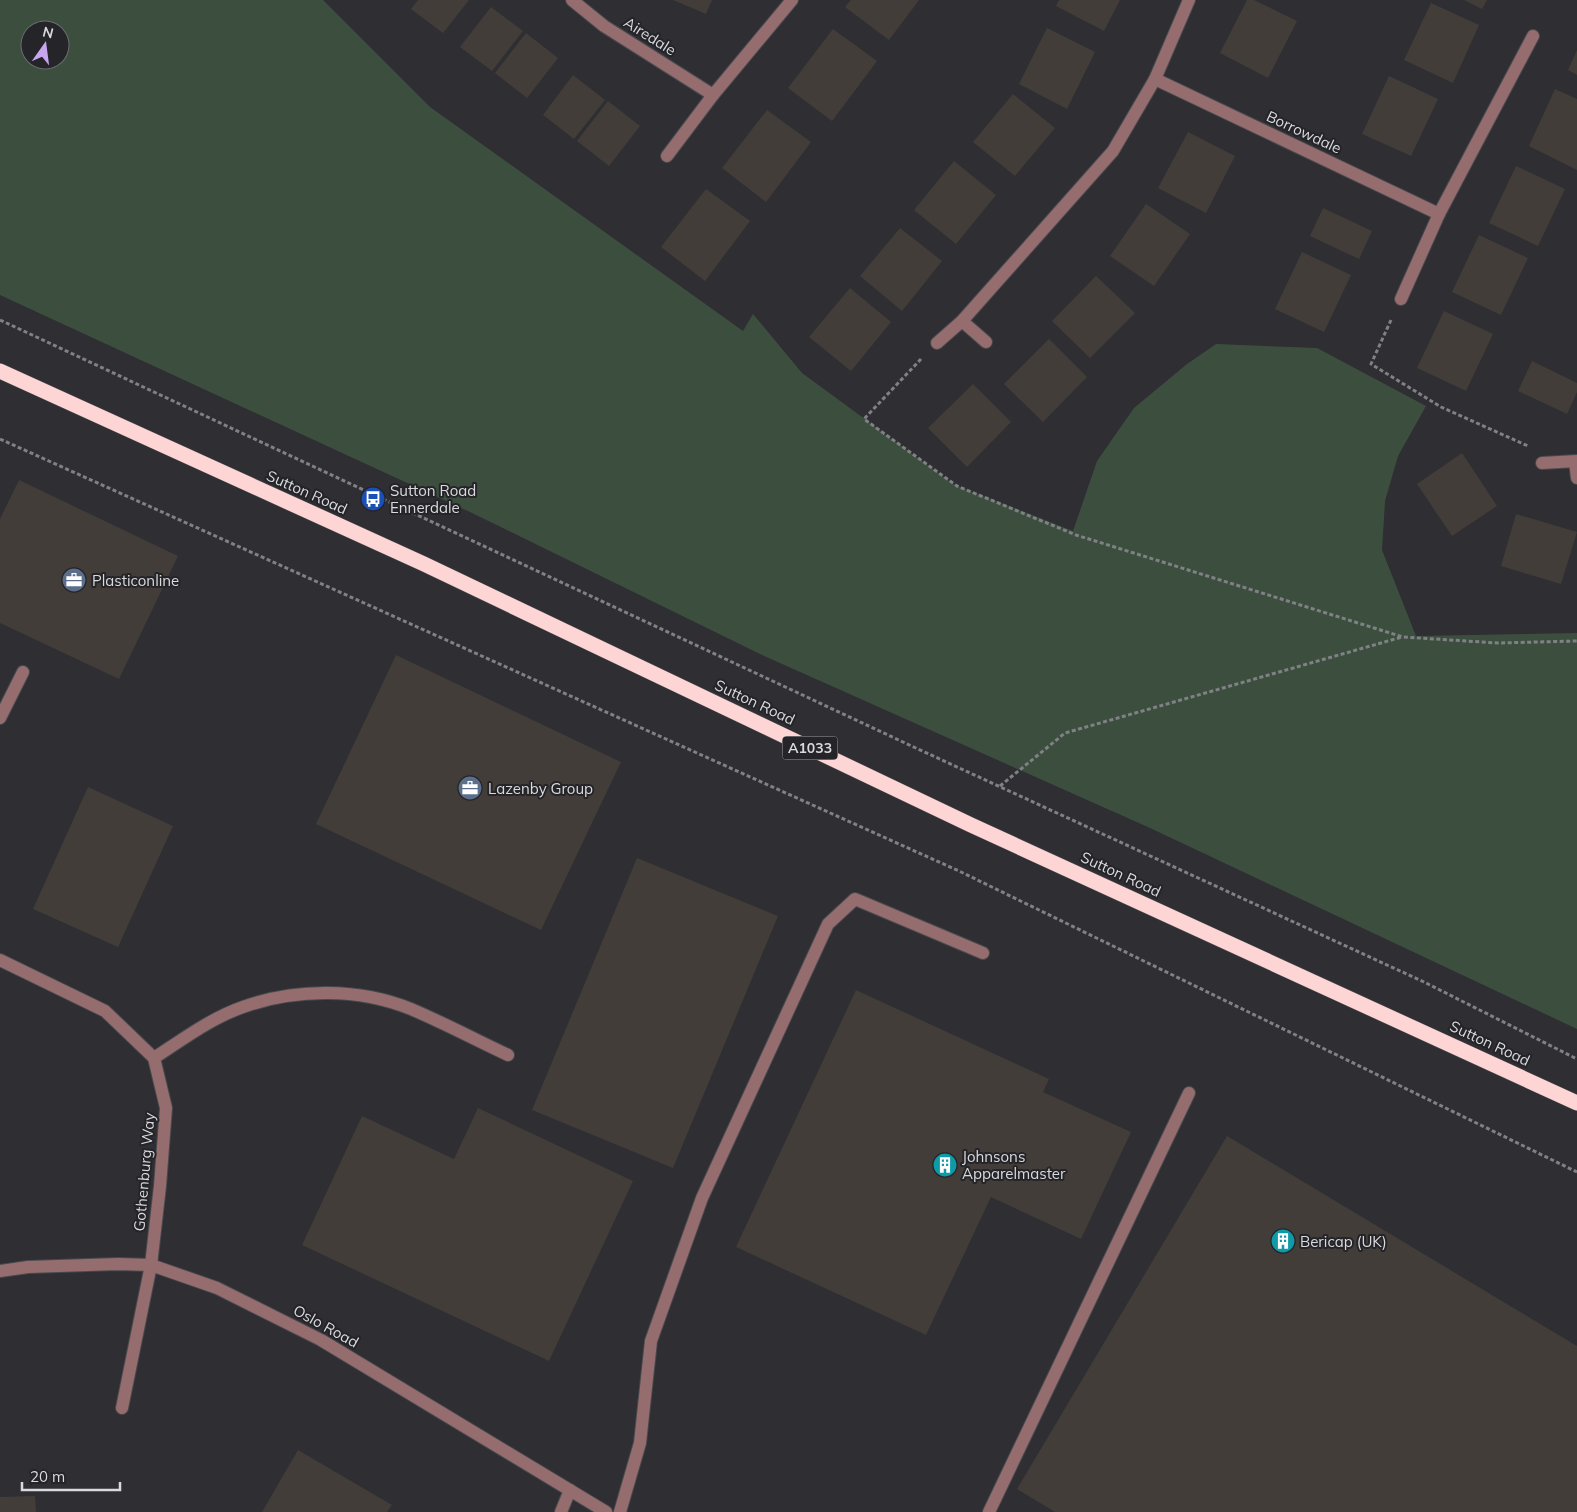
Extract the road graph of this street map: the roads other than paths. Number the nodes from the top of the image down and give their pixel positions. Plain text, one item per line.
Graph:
1 (572, 0) edge
2 (792, 0) edge
3 (1190, 0) edge
4 (1533, 36) dead end
5 (1155, 79) junction
6 (713, 95) junction
7 (667, 156) dead end
8 (1439, 214) junction
9 (1401, 299) road end
10 (962, 321) junction
11 (937, 342) road end
12 (986, 342) dead end
13 (0, 371) edge
14 (1576, 462) edge
15 (1542, 463) road end
16 (1577, 478) edge
17 (23, 672) dead end
18 (0, 718) edge
19 (983, 953) dead end
20 (0, 960) edge
21 (508, 1056) dead end
22 (154, 1058) junction
23 (1189, 1093) dead end
24 (1577, 1103) edge
25 (151, 1265) junction
26 (0, 1271) edge
27 (122, 1408) dead end
28 (570, 1490) junction
29 (561, 1512) edge
30 (606, 1512) edge
31 (620, 1512) edge
32 (989, 1512) edge

1 - 6 street, Airedale
2 - 6 street
3 - 5 street
4 - 8 street
5 - 8 street, Borrowdale
5 - 10 street
6 - 7 street
8 - 9 street
10 - 11 street
10 - 12 street
13 - 24 highway, Sutton Road / A1033
14 - 15 street
14 - 16 street
17 - 18 street
19 - 31 street
20 - 22 street
21 - 22 street
22 - 25 street, Gothenburg Way
23 - 32 street
25 - 26 street, Oslo Road
25 - 27 street, Gothenburg Way
25 - 28 street, Oslo Road
28 - 29 street
28 - 30 street, Oslo Road

